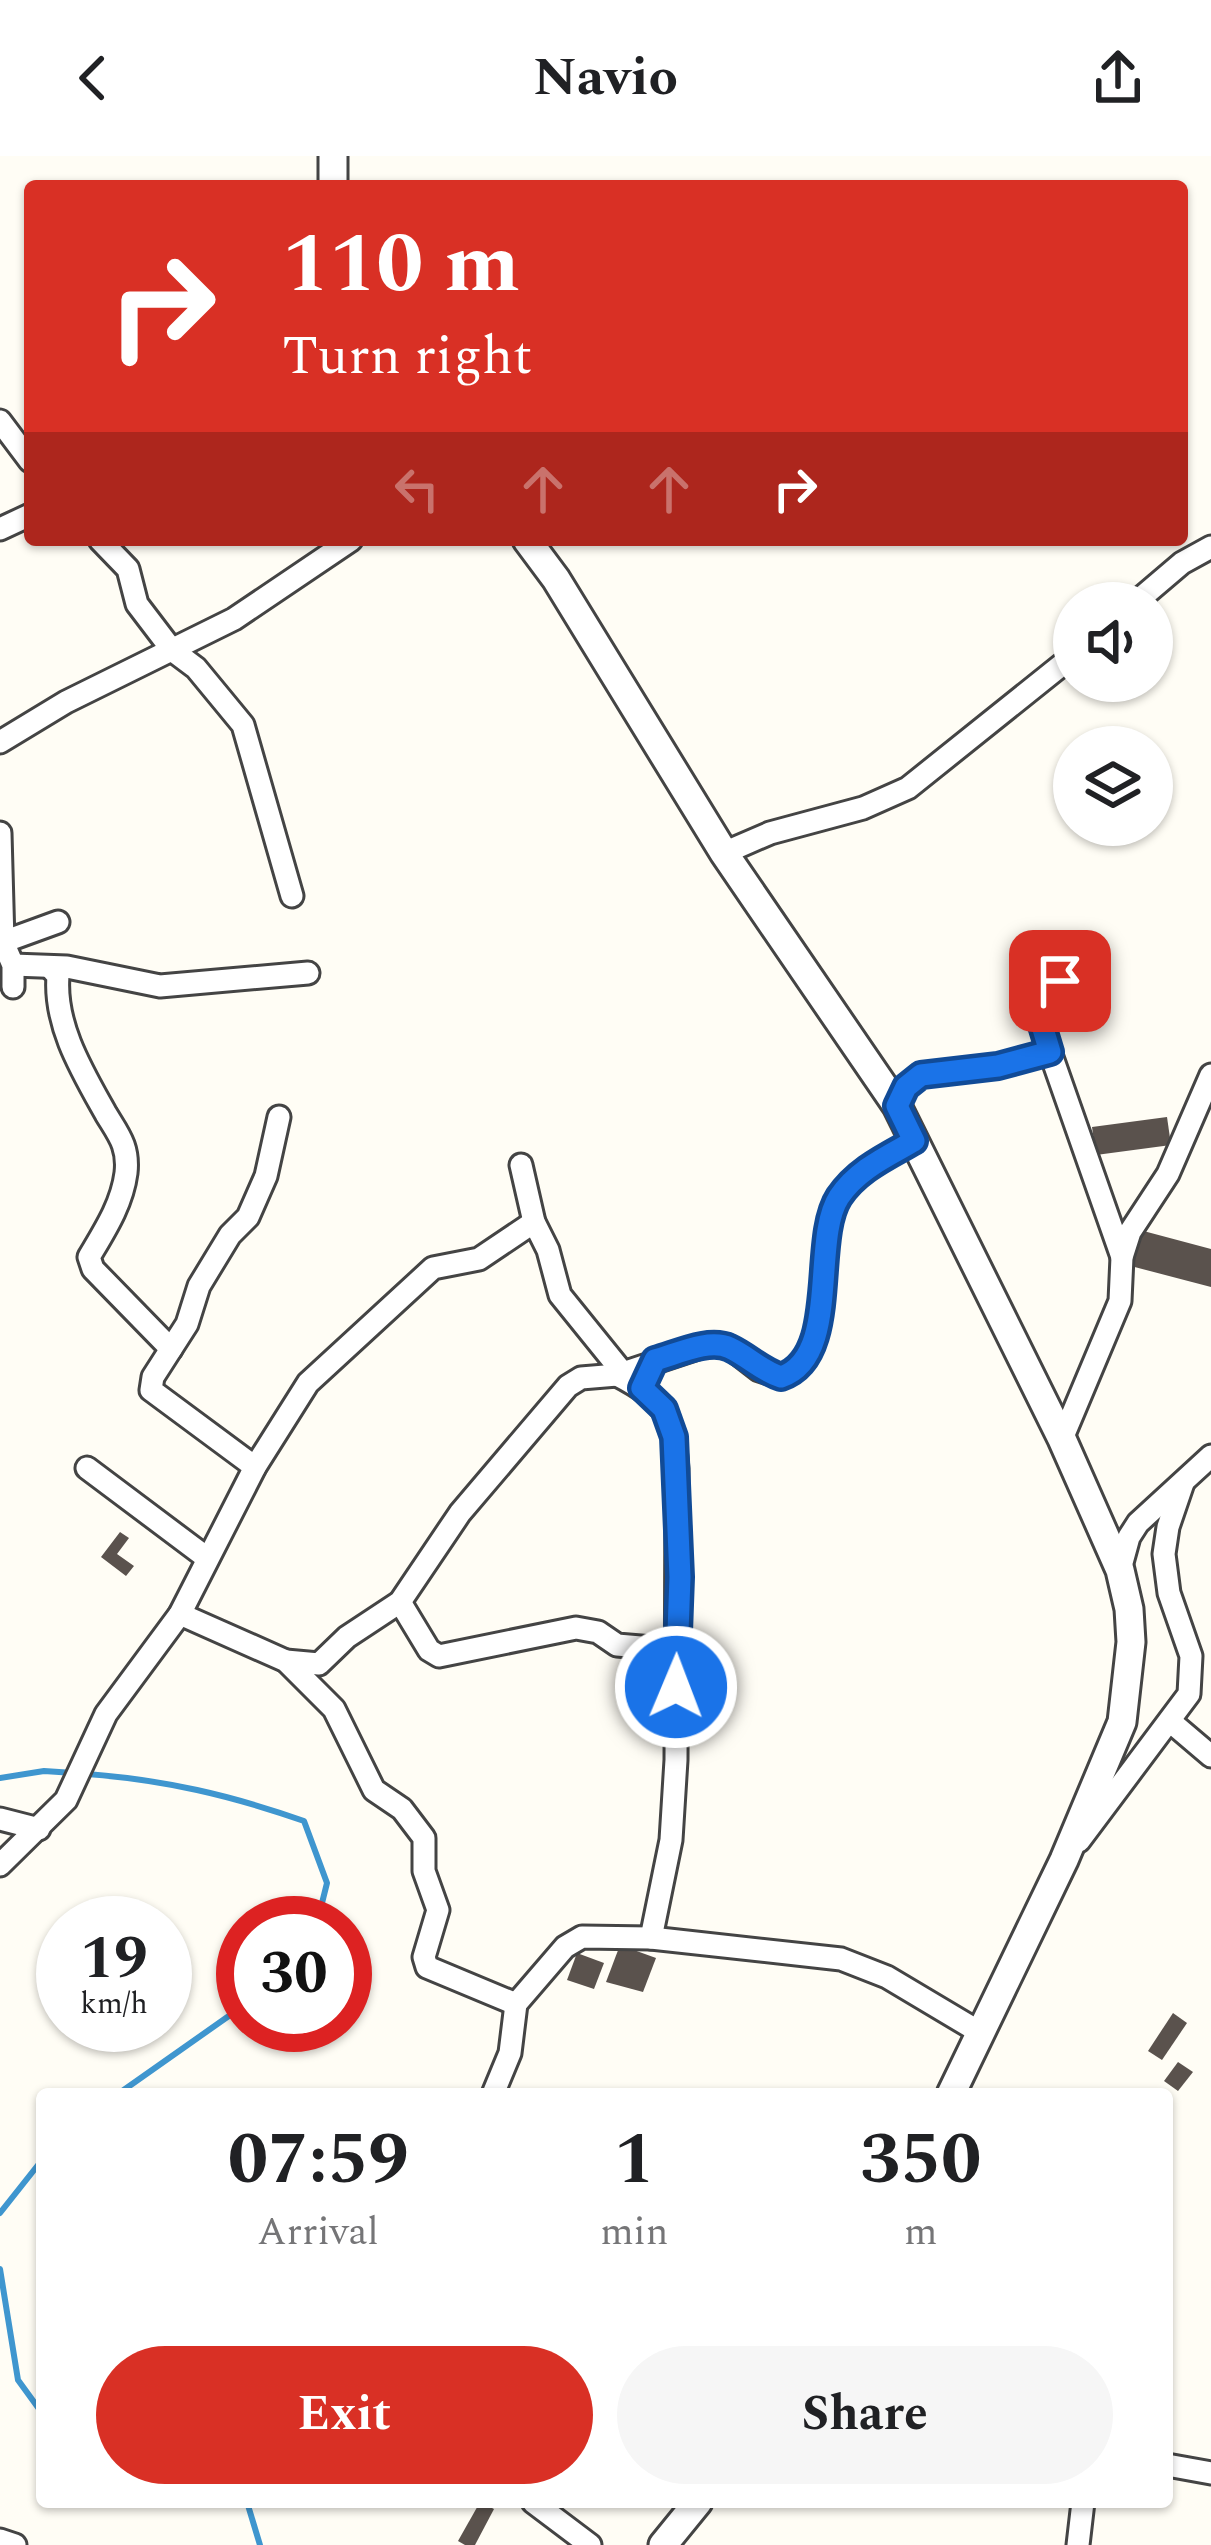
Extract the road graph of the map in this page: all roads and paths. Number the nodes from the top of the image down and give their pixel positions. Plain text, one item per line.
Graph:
1 (0, 421) edge
2 (24, 453) edge
3 (106, 546) edge
4 (342, 546) edge
5 (531, 546) edge
6 (1211, 547) edge
7 (1160, 582) edge
8 (172, 650) junction
9 (1053, 672) edge
10 (0, 742) edge
11 (0, 833) edge
12 (724, 853) junction
13 (292, 896) dead end
14 (58, 922) dead end
15 (3, 942) edge
16 (50, 967) junction
17 (308, 973) dead end
18 (1060, 981) dead end
19 (1050, 1052) junction
20 (1211, 1075) edge
21 (897, 1106) junction
22 (279, 1117) dead end
23 (914, 1141) junction
24 (520, 1165) dead end
25 (534, 1222) junction
26 (1122, 1257) junction
27 (171, 1349) junction
28 (655, 1360) junction
29 (620, 1374) junction
30 (642, 1388) junction
31 (1062, 1439) junction
32 (1211, 1456) edge
33 (255, 1467) junction
34 (87, 1468) dead end
35 (1183, 1484) junction
36 (207, 1558) junction
37 (1120, 1570) junction
38 (400, 1602) junction
39 (180, 1614) junction
40 (676, 1650) junction
41 (286, 1661) junction
42 (1211, 1684) edge
43 (1189, 1694) junction
44 (1171, 1722) junction
45 (1211, 1756) edge
46 (0, 1819) edge
47 (39, 1829) junction
48 (1064, 1860) junction
49 (0, 1865) edge
50 (651, 1939) junction
51 (516, 2004) junction
52 (981, 2033) junction
53 (495, 2088) edge
54 (954, 2088) edge
55 (1173, 2466) edge
56 (1211, 2473) edge
57 (541, 2508) edge
58 (693, 2508) edge
59 (1082, 2508) edge
60 (0, 2540) edge
61 (15, 2545) edge
62 (590, 2545) edge
63 (664, 2545) edge
64 (1078, 2545) edge

1 - 2 street
3 - 8 street
4 - 8 street
5 - 12 street
6 - 7 street
8 - 10 street
8 - 13 street
9 - 12 street
11 - 15 street
12 - 21 street
14 - 15 street
15 - 16 street
16 - 17 street
16 - 27 street
18 - 19 street
19 - 21 street
19 - 26 street
20 - 26 street
21 - 23 street
22 - 27 street
23 - 28 street
23 - 31 street
24 - 25 street
25 - 29 street
25 - 33 street
26 - 31 street
27 - 33 street
28 - 29 street
28 - 30 street
29 - 30 street
29 - 38 street
30 - 40 street
31 - 37 street
32 - 35 street
33 - 36 street
34 - 36 street
35 - 37 street
35 - 43 street
36 - 39 street
37 - 48 street
38 - 40 street
38 - 41 street
39 - 41 street
39 - 47 street
40 - 50 street
41 - 51 street
42 - 43 street
43 - 44 street
44 - 45 street
44 - 48 street
46 - 47 street
47 - 49 street
48 - 52 street
50 - 51 street
50 - 52 street
51 - 53 street
52 - 54 street
55 - 56 street
57 - 62 street
58 - 63 street
59 - 64 street
60 - 61 street

